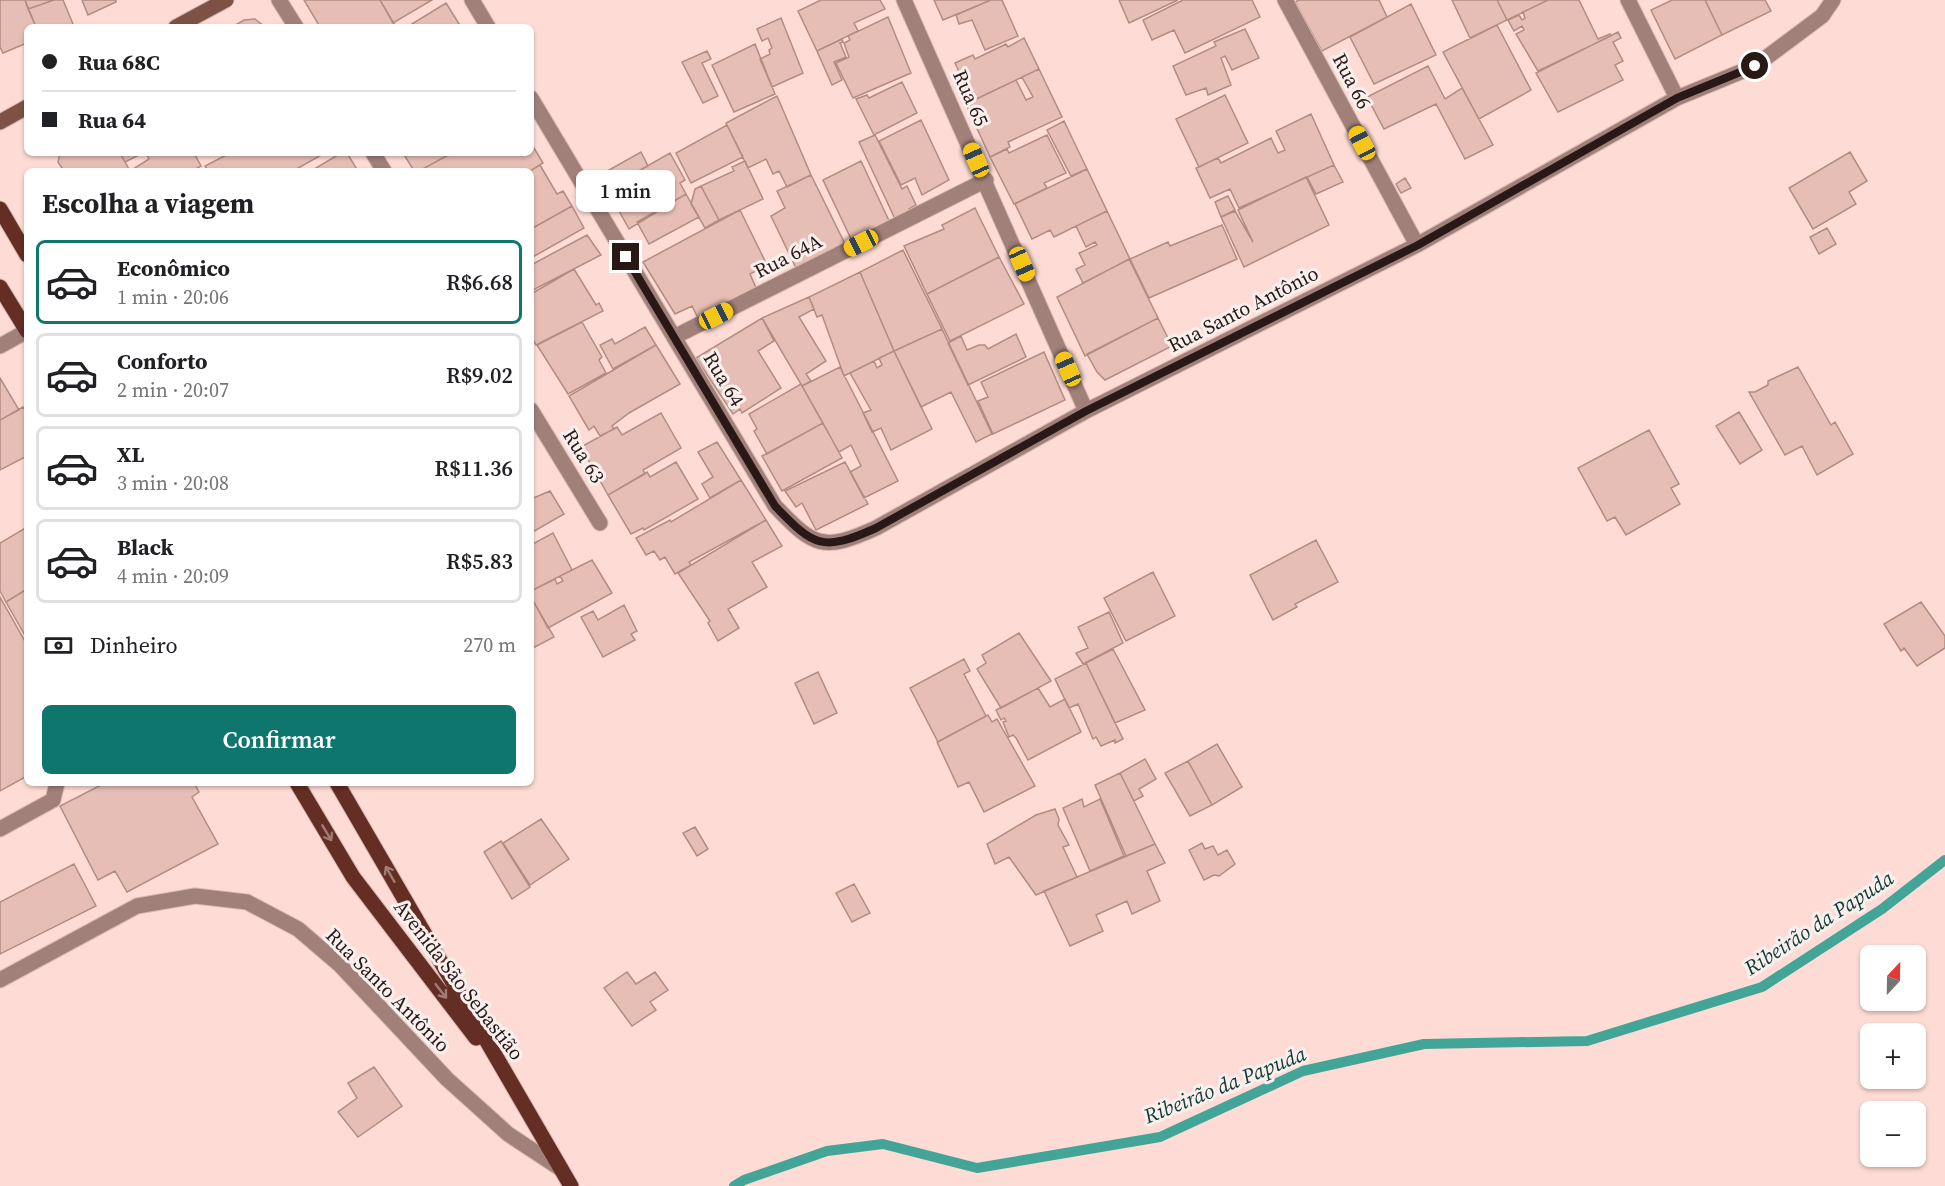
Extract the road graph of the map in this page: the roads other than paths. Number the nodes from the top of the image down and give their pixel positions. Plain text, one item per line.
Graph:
1 (226, 0) edge
2 (279, 0) edge
3 (472, 0) edge
4 (904, 0) edge
5 (1285, 0) edge
6 (1628, 0) edge
7 (1833, 0) edge
8 (182, 24) edge
9 (294, 24) edge
10 (486, 24) edge
11 (1677, 98) junction
12 (534, 103) edge
13 (24, 109) edge
14 (0, 122) edge
15 (986, 180) junction
16 (0, 209) edge
17 (1418, 245) junction
18 (24, 250) edge
19 (0, 287) edge
20 (24, 326) edge
21 (24, 333) edge
22 (674, 337) junction
23 (0, 346) edge
24 (1086, 411) junction
25 (534, 415) edge
26 (600, 523) dead end
27 (822, 544) joint
28 (56, 786) edge
29 (299, 786) edge
30 (339, 786) edge
31 (0, 829) edge
32 (0, 980) edge
33 (515, 1088) junction
34 (561, 1169) junction
35 (572, 1186) edge

1 - 8 street
2 - 9 street
3 - 10 street
4 - 15 street, Rua 65
5 - 17 street, Rua 66
6 - 11 street
7 - 11 street, Rua Santo Antônio
11 - 17 street, Rua Santo Antônio
12 - 22 street, Rua 64
13 - 14 street
15 - 22 street, Rua 64A
15 - 24 street, Rua 65
16 - 18 main road
17 - 24 street, Rua Santo Antônio
19 - 20 main road
21 - 23 street
22 - 27 street, Rua 64
24 - 27 street, Rua Santo Antônio
25 - 26 street, Rua 63
28 - 31 street
29 -> 33 main road, Avenida São Sebastião
33 -> 30 main road, Avenida São Sebastião
32 - 34 street, Rua Santo Antônio
33 - 34 main road
34 - 35 main road

